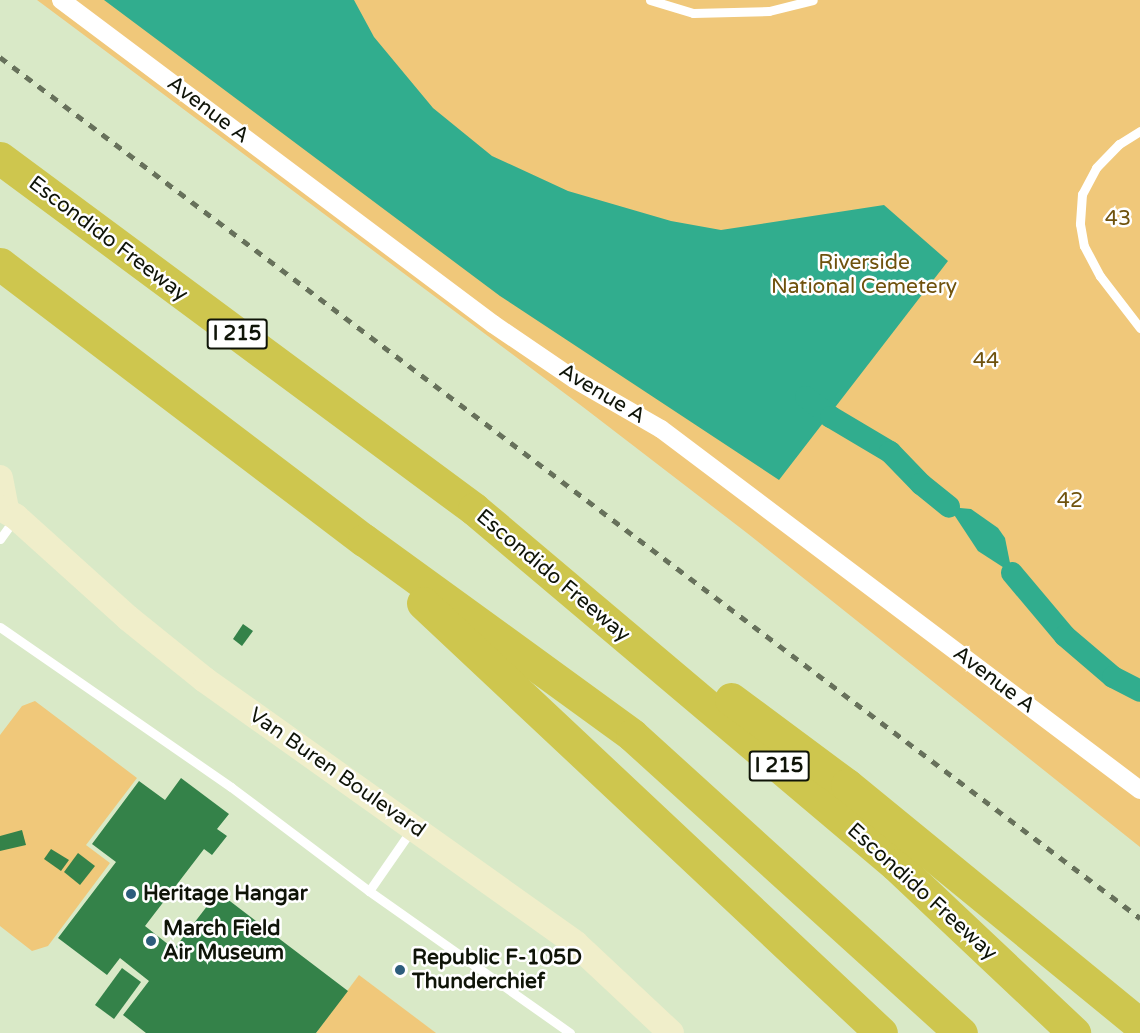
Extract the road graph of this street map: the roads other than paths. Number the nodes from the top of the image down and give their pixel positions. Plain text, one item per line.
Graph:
1 (61, 0) edge
2 (650, 0) edge
3 (813, 0) edge
4 (1140, 131) edge
5 (0, 158) edge
6 (0, 264) edge
7 (1140, 328) edge
8 (0, 478) edge
9 (474, 509) junction
10 (7, 511) edge
11 (0, 538) edge
12 (364, 540) junction
13 (0, 627) edge
14 (1140, 790) edge
15 (413, 827) junction
16 (369, 891) junction
17 (1140, 1025) edge
18 (570, 1033) edge
19 (672, 1033) edge
20 (881, 1033) edge
21 (961, 1033) edge
22 (1074, 1033) edge

1 - 14 street, Avenue A
2 - 3 lane
4 - 7 lane
5 - 9 highway, Escondido Freeway / I 215
6 - 12 highway
8 - 10 street
9 - 17 highway
9 - 22 highway, Escondido Freeway / I 215
10 - 11 lane
10 - 15 street, Van Buren Boulevard
12 - 20 highway
12 - 21 highway
13 - 16 lane
15 - 16 lane
15 - 19 street, Van Buren Boulevard
16 - 18 lane

